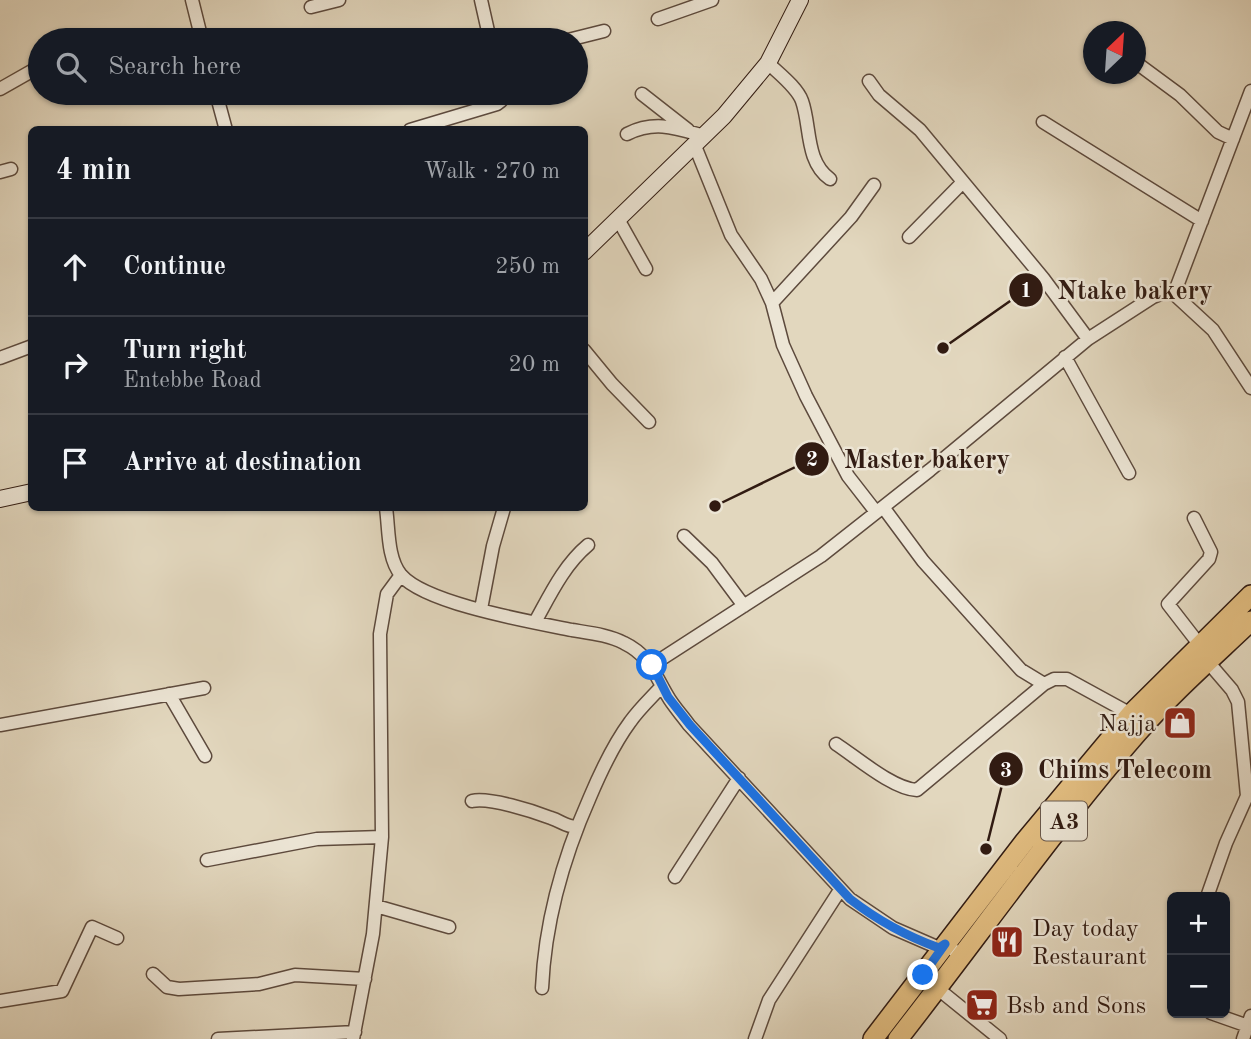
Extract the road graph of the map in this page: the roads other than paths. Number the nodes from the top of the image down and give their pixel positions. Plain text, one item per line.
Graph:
1 (192, 0) edge
2 (339, 0) edge
3 (481, 0) edge
4 (712, 0) edge
5 (800, 0) edge
6 (311, 7) dead end
7 (658, 19) dead end
8 (199, 28) edge
9 (487, 28) edge
10 (604, 31) dead end
11 (588, 35) edge
12 (768, 63) junction
13 (1146, 70) edge
14 (28, 73) edge
15 (869, 80) dead end
16 (0, 89) edge
17 (1251, 91) edge
18 (642, 94) dead end
19 (219, 105) edge
20 (494, 105) edge
21 (1043, 122) dead end
22 (225, 126) edge
23 (423, 126) edge
24 (627, 134) dead end
25 (697, 138) junction
26 (1233, 139) junction
27 (830, 178) dead end
28 (962, 183) junction
29 (874, 185) dead end
30 (619, 221) junction
31 (1202, 221) junction
32 (909, 237) dead end
33 (588, 248) edge
34 (646, 269) dead end
35 (1174, 294) junction
36 (772, 303) junction
37 (1088, 339) junction
38 (28, 348) edge
39 (588, 354) edge
40 (1065, 356) junction
41 (0, 358) edge
42 (1251, 388) edge
43 (649, 422) dead end
44 (1129, 473) dead end
45 (28, 493) edge
46 (0, 499) edge
47 (880, 510) junction
48 (386, 511) edge
49 (503, 511) edge
50 (1194, 518) dead end
51 (684, 536) dead end
52 (588, 545) dead end
53 (401, 575) junction
54 (1251, 595) edge
55 (744, 606) junction
56 (481, 609) junction
57 (1251, 621) edge
58 (535, 622) junction
59 (1204, 653) junction
60 (652, 665) junction
61 (1044, 684) junction
62 (662, 687) junction
63 (204, 688) dead end
64 (169, 694) junction
65 (1131, 714) junction
66 (0, 725) edge
67 (836, 744) dead end
68 (205, 756) dead end
69 (739, 778) junction
70 (472, 801) dead end
71 (577, 827) junction
72 (382, 837) junction
73 (207, 860) dead end
74 (675, 877) dead end
75 (841, 890) junction
76 (1209, 892) edge
77 (376, 906) junction
78 (449, 928) dead end
79 (117, 938) dead end
80 (945, 944) junction
81 (962, 956) junction
82 (153, 974) dead end
83 (365, 979) junction
84 (930, 982) junction
85 (542, 988) dead end
86 (0, 1001) edge
87 (1226, 1018) edge
88 (1248, 1025) edge
89 (354, 1036) edge
90 (218, 1039) edge
91 (755, 1039) edge
92 (873, 1039) edge
93 (898, 1039) edge
94 (1000, 1039) edge

1 - 8 street
2 - 6 street
3 - 9 street
4 - 7 street
5 - 12 street
10 - 11 street
12 - 25 street
12 - 27 street
13 - 26 street
14 - 16 street
15 - 28 street
17 - 26 street
18 - 25 street
19 - 22 street
20 - 23 street
21 - 31 street
24 - 25 street
25 - 30 street
25 - 36 street
26 - 31 street
28 - 32 street
28 - 37 street
29 - 36 street
30 - 33 street
30 - 34 street
31 - 35 street
35 - 37 street
35 - 42 street
36 - 47 street
37 - 40 street
38 - 41 street
39 - 43 street
40 - 44 street
40 - 47 street
45 - 46 street
47 - 55 street
47 - 61 street
48 - 53 street
49 - 56 street
50 - 59 street
51 - 55 street
52 - 58 street
53 - 56 street
53 - 72 street
54 - 59 main road, A3
55 - 60 street
56 - 58 street
57 - 59 main road, A3
58 - 60 street
59 - 65 main road, A3
59 - 76 street
59 - 81 main road, A3
60 - 62 street
61 - 65 street
61 - 67 street
62 - 69 street
62 - 71 street
63 - 64 street
64 - 66 street
64 - 68 street
65 - 80 main road, A3
69 - 74 street
69 - 75 street
70 - 71 street
71 - 85 street
72 - 73 street
72 - 77 street
75 - 80 street
75 - 91 street
77 - 78 street
77 - 83 street
79 - 86 street
80 - 81 street
80 - 84 main road, A3
81 - 84 main road, A3
82 - 83 street
83 - 89 street
84 - 92 main road, A3
84 - 93 main road, A3
84 - 94 street
87 - 88 street
89 - 90 street

